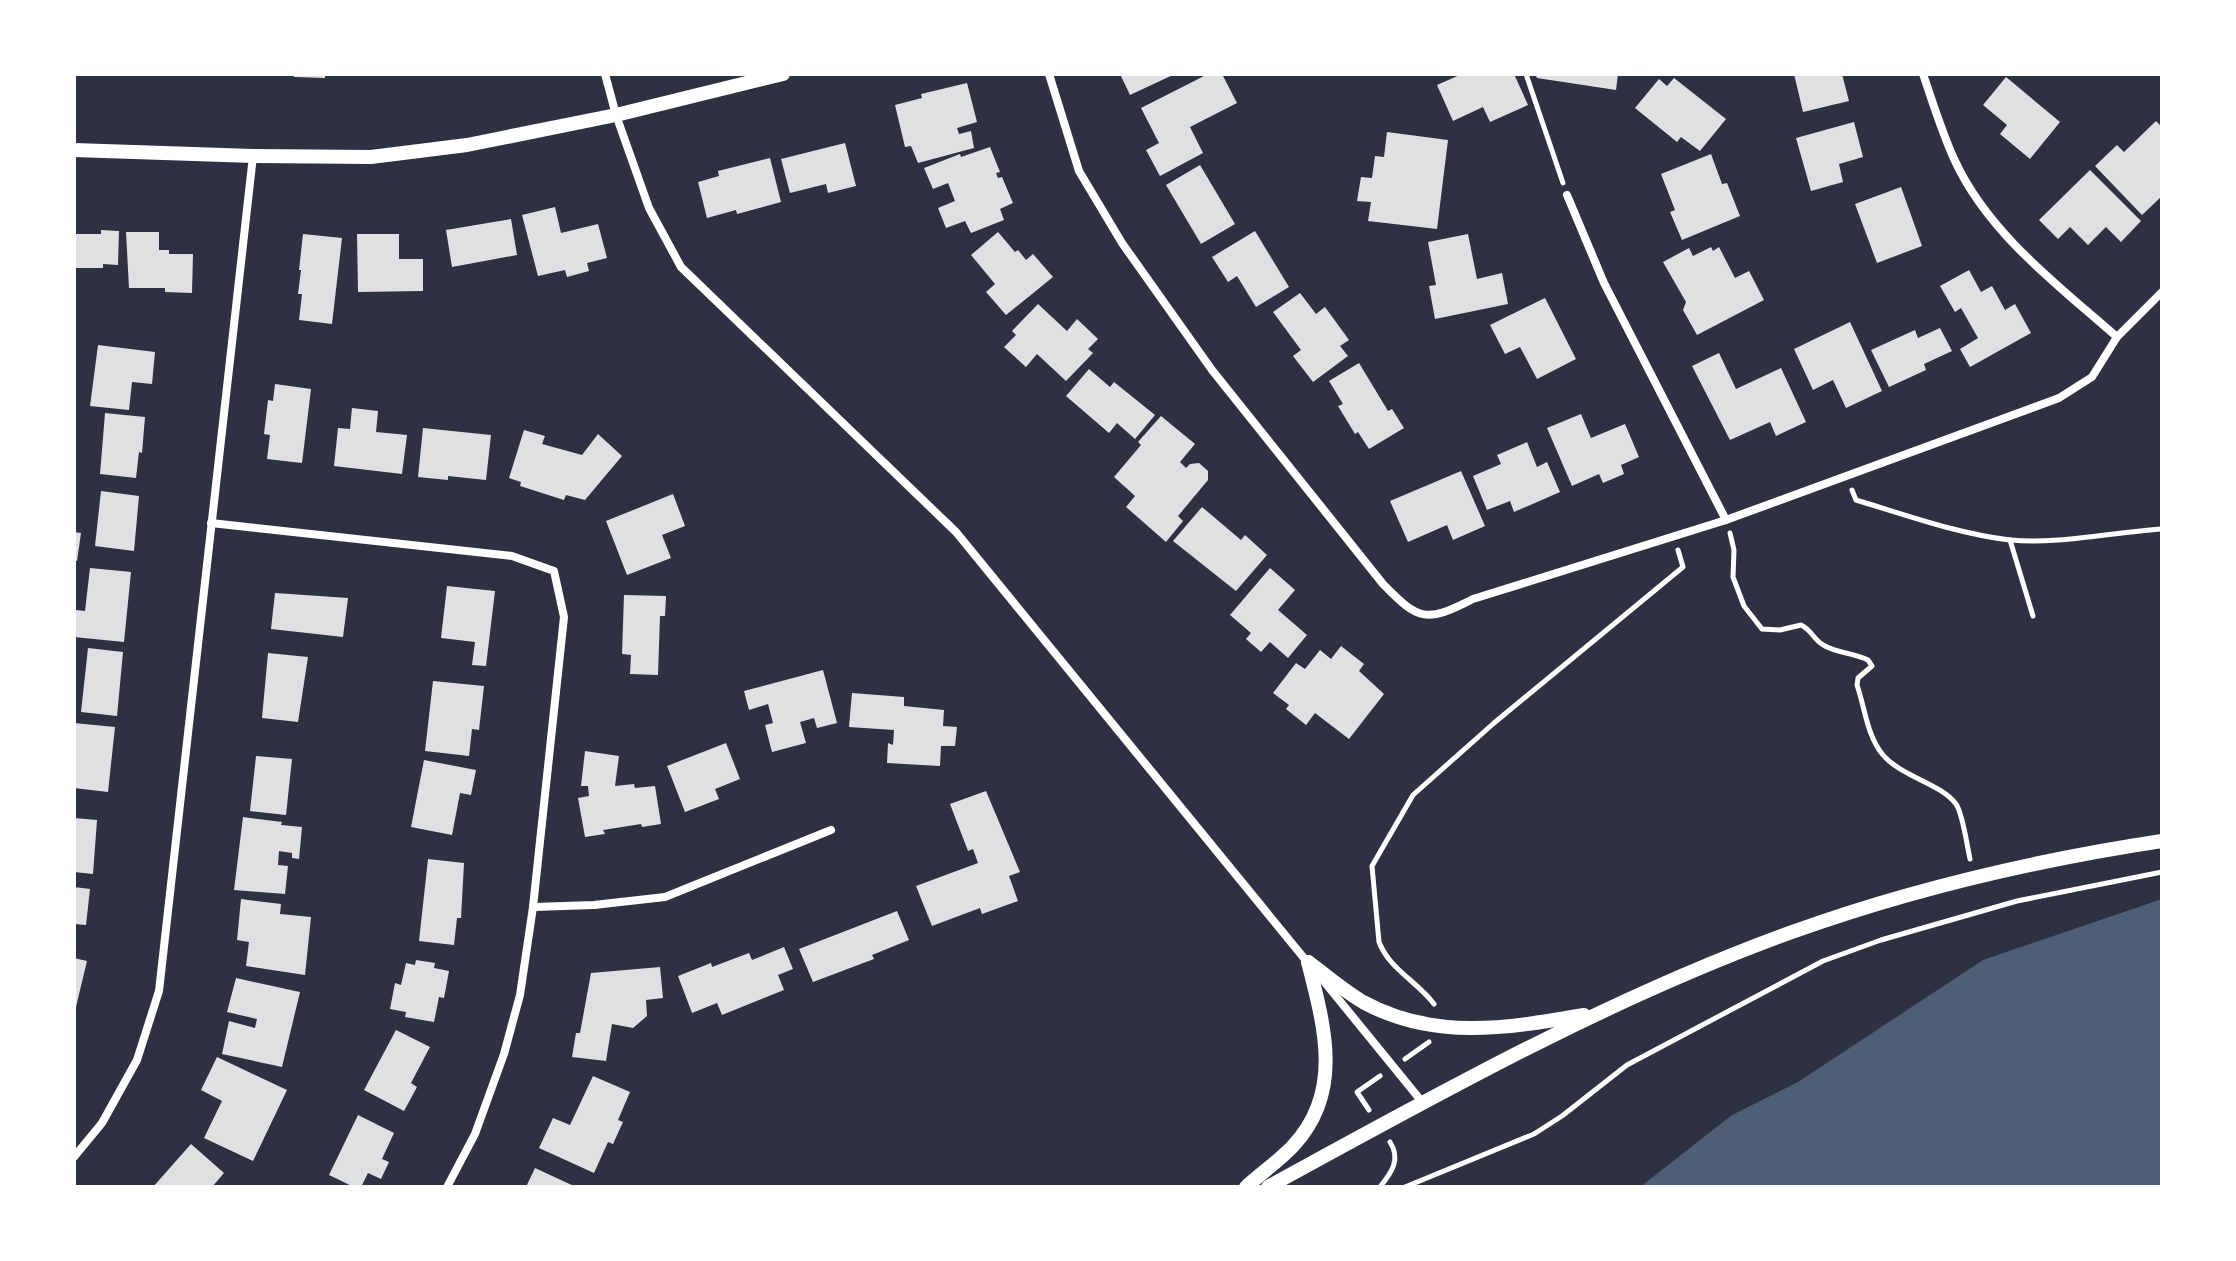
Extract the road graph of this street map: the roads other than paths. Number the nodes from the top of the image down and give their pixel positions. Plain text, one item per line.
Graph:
1 (605, 74) edge
2 (783, 74) edge
3 (1049, 74) edge
4 (1923, 74) edge
5 (616, 115) junction
6 (74, 150) edge
7 (253, 156) junction
8 (1567, 195) road end
9 (2162, 292) edge
10 (2117, 337) junction
11 (1726, 520) junction
12 (211, 523) junction
13 (831, 830) dead end
14 (2162, 841) edge
15 (533, 907) junction
16 (1308, 962) junction
17 (1601, 1012) junction
18 (1423, 1103) junction
19 (74, 1157) edge
20 (447, 1187) edge
21 (1246, 1187) edge
22 (1268, 1187) edge

1 - 5 street
2 - 5 street
3 - 11 street
4 - 10 street
5 - 7 street
5 - 16 street
6 - 7 street
7 - 12 street
8 - 11 street
9 - 10 street
10 - 11 street
12 - 15 street
12 - 19 street
13 - 15 street
14 - 17 street
15 - 20 street
16 - 17 street
16 - 18 street
16 - 21 street
17 - 18 street
18 - 22 street

